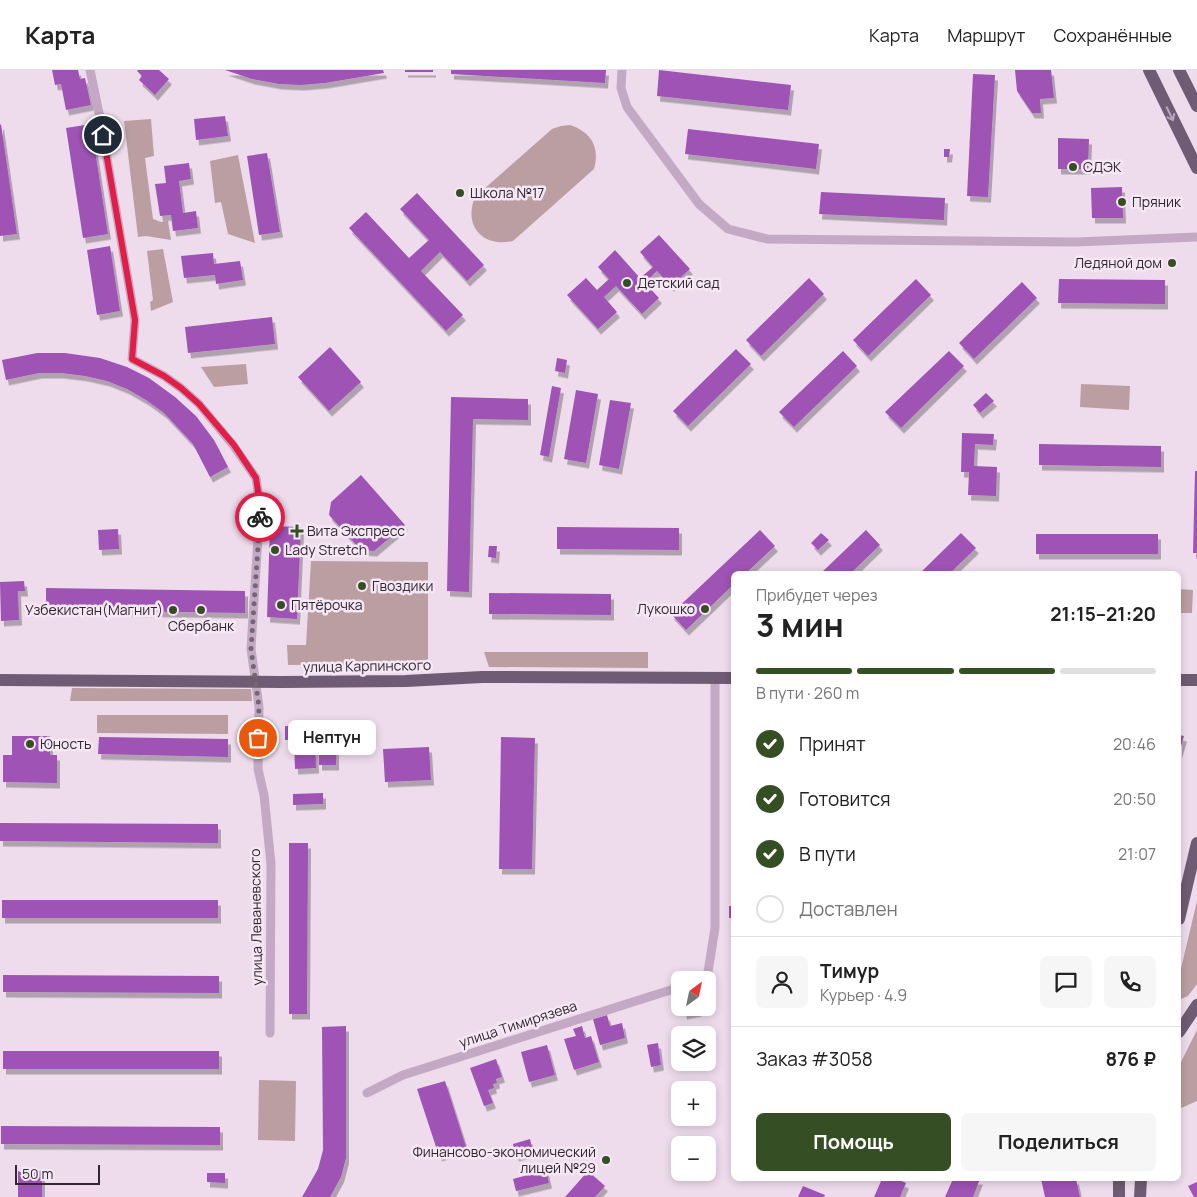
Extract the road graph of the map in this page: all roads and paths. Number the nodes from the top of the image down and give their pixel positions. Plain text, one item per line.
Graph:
1 (90, 70) edge
2 (622, 70) edge
3 (1149, 70) edge
4 (1179, 70) edge
5 (1197, 106) edge
6 (1197, 168) edge
7 (1197, 237) edge
8 (715, 678) junction
9 (731, 678) edge
10 (0, 680) edge
11 (1181, 680) edge
12 (1197, 680) edge
13 (257, 682) junction
14 (1197, 843) edge
15 (1181, 911) edge
16 (706, 971) edge
17 (671, 989) edge
18 (1197, 1005) edge
19 (1181, 1029) edge
20 (270, 1033) dead end
21 (367, 1093) dead end
22 (1119, 1181) edge
23 (1141, 1181) edge
24 (1120, 1197) edge
25 (1140, 1197) edge

1 - 13 street, улица Леваневского
2 - 7 street
3 -> 6 main road
4 - 5 main road
8 - 9 main road, улица Карпинского
8 - 13 main road, улица Карпинского
8 - 16 street
10 - 13 main road, улица Карпинского
11 - 12 main road
13 - 20 street, улица Леваневского
14 - 15 main road
17 - 21 street, улица Тимирязева
18 - 19 main road
22 - 24 main road
23 - 25 main road

